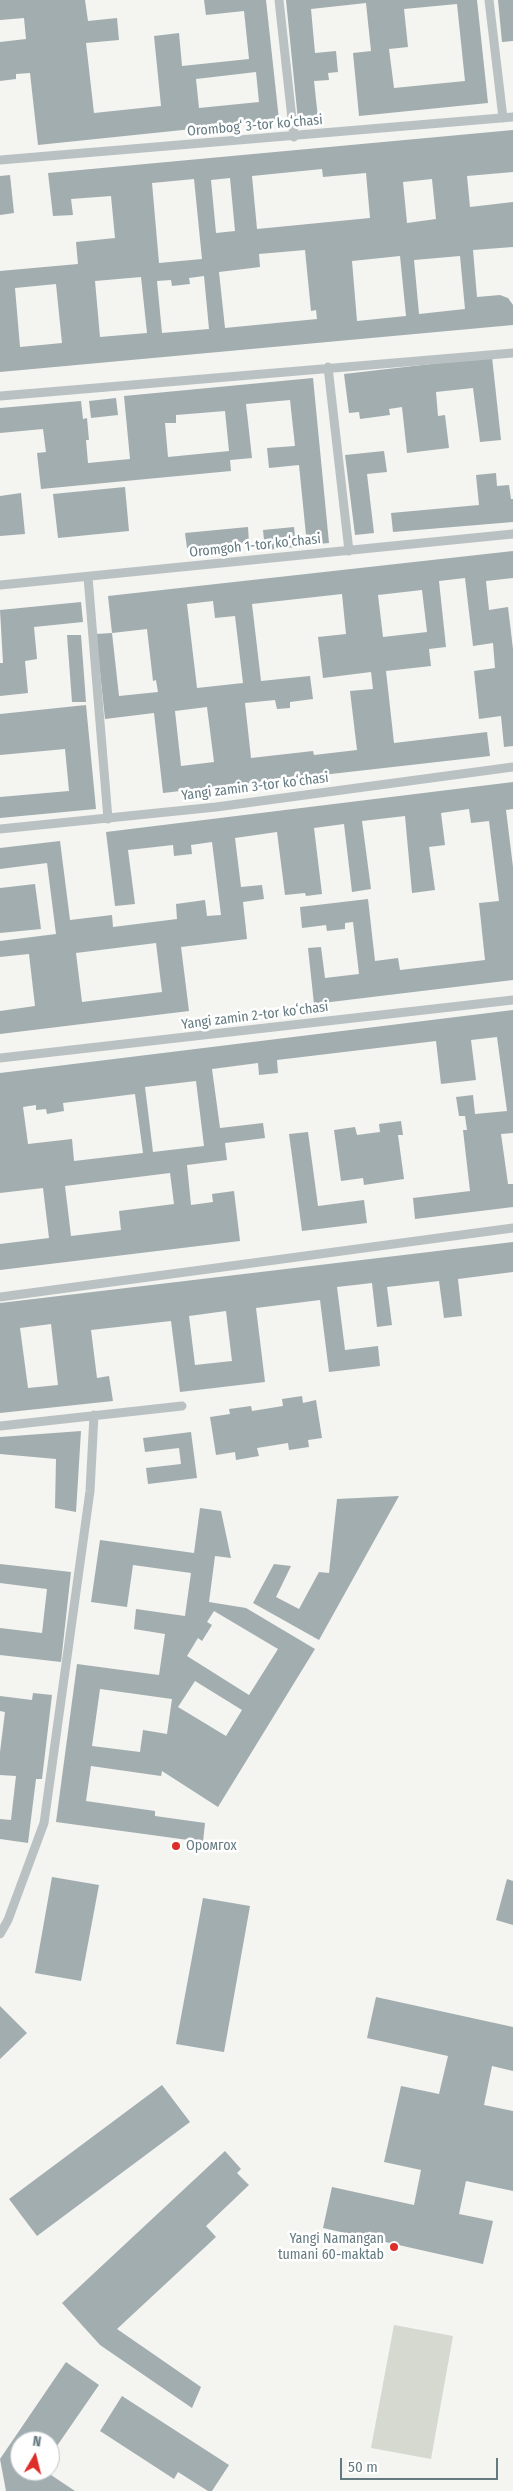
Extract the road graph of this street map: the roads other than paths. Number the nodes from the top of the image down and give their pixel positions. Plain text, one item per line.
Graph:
1 (279, 0) edge
2 (490, 0) edge
3 (508, 118) edge
4 (294, 137) junction
5 (0, 160) edge
6 (513, 353) edge
7 (328, 367) junction
8 (0, 396) edge
9 (513, 534) edge
10 (349, 551) junction
11 (88, 577) junction
12 (0, 585) edge
13 (513, 767) edge
14 (108, 819) junction
15 (0, 829) edge
16 (513, 1000) edge
17 (0, 1058) edge
18 (513, 1228) edge
19 (0, 1297) edge
20 (182, 1406) dead end
21 (94, 1416) junction
22 (0, 1426) edge
23 (0, 1934) edge

1 - 4 street
2 - 3 street
3 - 4 street, Orombogʻ 3-tor koʻchasi
4 - 5 street, Orombogʻ 3-tor koʻchasi
6 - 7 street
7 - 8 street
7 - 10 street
9 - 10 street, Oromgoh 1-tor koʻchasi
10 - 11 street, Oromgoh 1-tor koʻchasi
11 - 12 street, Oromgoh 1-tor koʻchasi
11 - 14 street
13 - 14 street, Yangi zamin 3-tor koʻchasi
14 - 15 street, Yangi zamin 3-tor koʻchasi
16 - 17 street, Yangi zamin 2-tor koʻchasi
18 - 19 street
20 - 21 street
21 - 22 street
21 - 23 street

